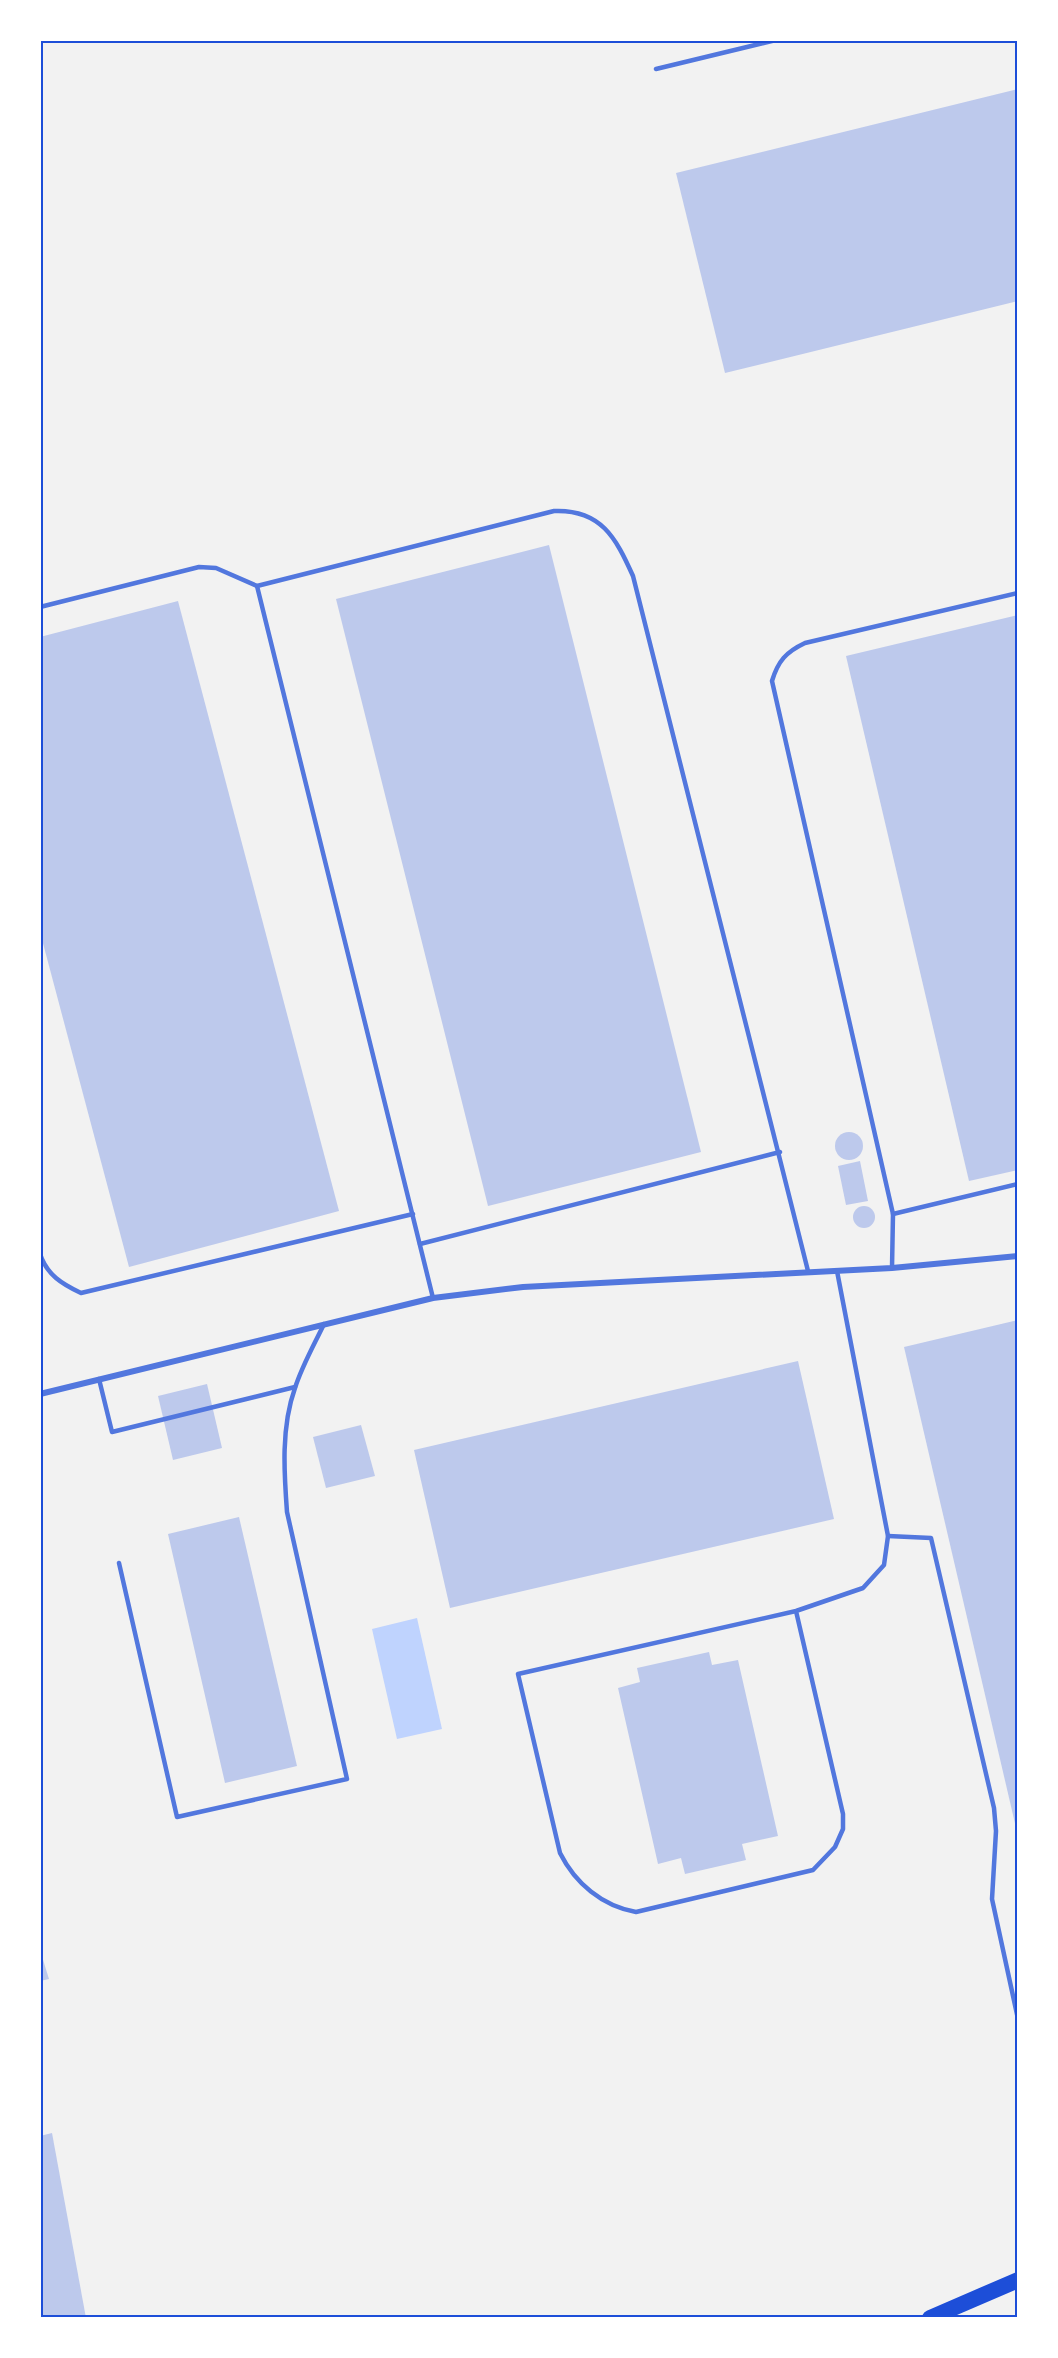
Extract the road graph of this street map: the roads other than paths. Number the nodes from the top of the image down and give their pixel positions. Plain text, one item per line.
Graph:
1 (776, 40) edge
2 (657, 69) dead end
3 (258, 586) junction
4 (1017, 593) edge
5 (40, 607) edge
6 (780, 1152) junction
7 (1017, 1184) edge
8 (413, 1214) junction
9 (893, 1214) junction
10 (420, 1244) junction
11 (40, 1254) edge
12 (1017, 1256) edge
13 (892, 1268) junction
14 (808, 1271) junction
15 (837, 1271) junction
16 (433, 1298) junction
17 (324, 1324) junction
18 (99, 1379) junction
19 (295, 1387) junction
20 (40, 1394) edge
21 (888, 1536) junction
22 (119, 1563) dead end
23 (796, 1611) junction
24 (1017, 2019) edge
25 (1017, 2280) edge
26 (930, 2318) edge

1 - 2 lane
3 - 5 lane
3 - 6 lane
3 - 8 lane
4 - 9 lane
6 - 10 lane
6 - 14 lane
7 - 9 lane
8 - 10 lane
8 - 11 lane
9 - 13 lane
10 - 16 lane
12 - 13 street
13 - 15 street
14 - 15 street
14 - 16 street
15 - 21 lane
16 - 17 street
17 - 18 street
17 - 19 lane
18 - 19 lane
18 - 20 street
19 - 22 lane
21 - 23 lane
21 - 24 lane
23 - 23 lane
25 - 26 highway

